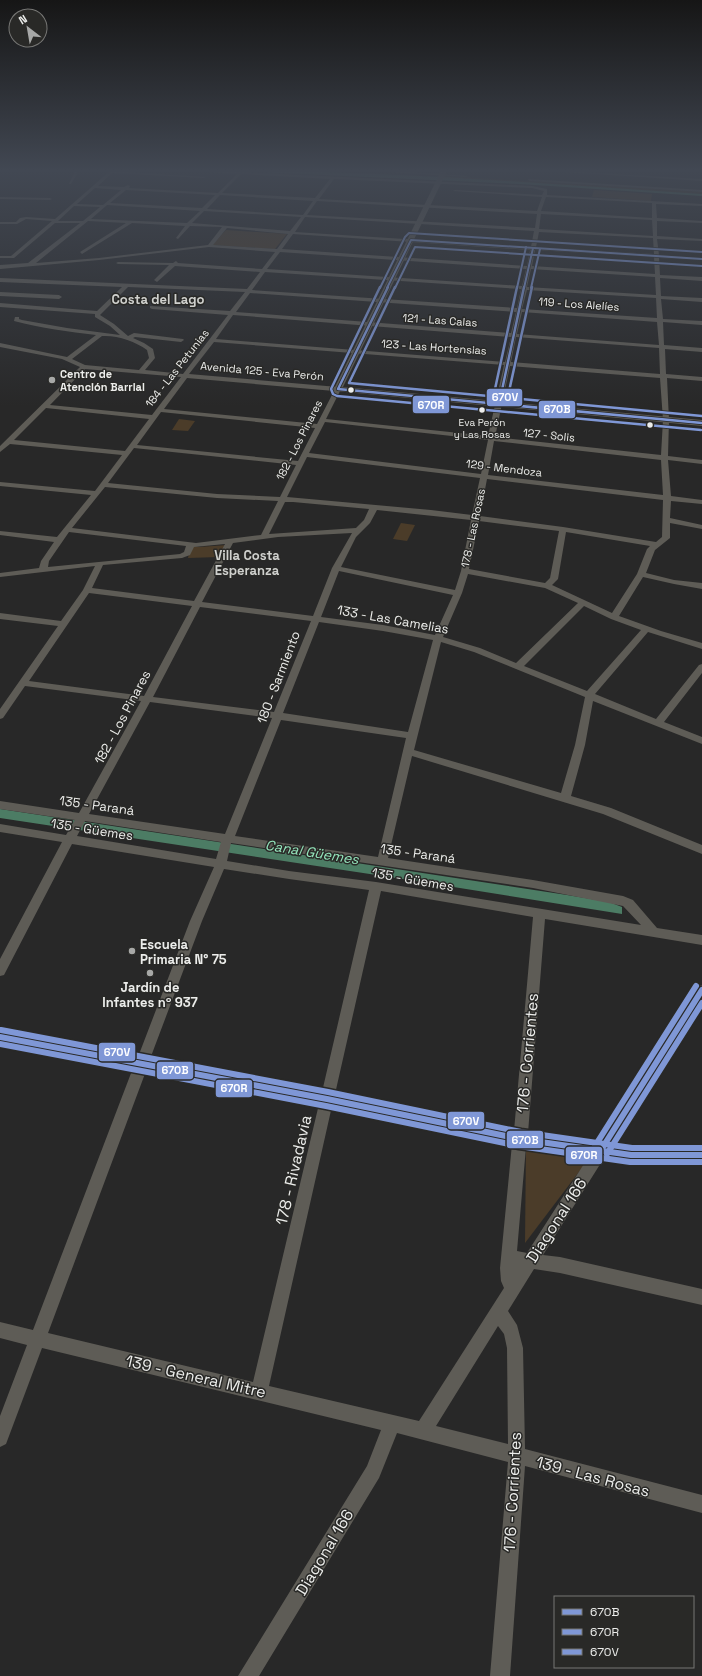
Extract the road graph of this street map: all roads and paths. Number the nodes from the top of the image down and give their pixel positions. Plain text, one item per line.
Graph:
1 (21, 249) edge
2 (51, 249) edge
3 (88, 249) edge
4 (182, 249) edge
5 (253, 249) edge
6 (406, 249) edge
7 (533, 249) edge
8 (552, 249) edge
9 (656, 249) edge
10 (278, 251) junction
11 (82, 253) dead end
12 (656, 256) junction
13 (0, 257) edge
14 (184, 258) dead end
15 (702, 258) edge
16 (401, 259) junction
17 (172, 264) junction
18 (28, 265) junction
19 (0, 267) edge
20 (528, 267) junction
21 (61, 268) dead end
22 (48, 269) dead end
23 (265, 270) junction
24 (19, 271) dead end
25 (658, 276) junction
26 (391, 278) junction
27 (702, 279) edge
28 (0, 280) edge
29 (157, 280) dead end
30 (74, 283) junction
31 (127, 285) junction
32 (69, 288) dead end
33 (524, 288) junction
34 (248, 291) junction
35 (64, 292) dead end
36 (0, 294) edge
37 (59, 297) junction
38 (659, 297) junction
39 (702, 300) edge
40 (381, 301) junction
41 (0, 305) edge
42 (152, 307) dead end
43 (46, 308) junction
44 (519, 310) junction
45 (98, 313) junction
46 (232, 314) junction
47 (17, 318) dead end
48 (660, 320) junction
49 (702, 323) edge
50 (369, 325) junction
51 (139, 328) dead end
52 (100, 335) junction
53 (134, 335) junction
54 (513, 335) junction
55 (128, 339) junction
56 (181, 340) dead end
57 (212, 340) junction
58 (0, 345) edge
59 (661, 347) junction
60 (702, 350) edge
61 (356, 351) junction
62 (67, 359) junction
63 (507, 363) junction
64 (84, 366) junction
65 (141, 371) junction
66 (186, 375) junction
67 (662, 376) junction
68 (702, 379) edge
69 (338, 389) junction
70 (499, 404) junction
71 (43, 406) junction
72 (158, 410) junction
73 (153, 418) junction
74 (666, 420) junction
75 (320, 423) junction
76 (702, 423) edge
77 (491, 440) junction
78 (8, 442) junction
79 (131, 446) junction
80 (0, 450) edge
81 (126, 453) junction
82 (304, 456) junction
83 (664, 457) junction
84 (702, 462) edge
85 (300, 463) junction
86 (484, 476) junction
87 (0, 484) edge
88 (103, 485) junction
89 (96, 493) junction
90 (283, 499) junction
91 (667, 499) junction
92 (702, 502) edge
93 (374, 507) junction
94 (475, 518) junction
95 (667, 520) junction
96 (702, 527) edge
97 (563, 529) junction
98 (68, 530) junction
99 (358, 530) junction
100 (0, 533) edge
101 (264, 536) junction
102 (59, 540) junction
103 (230, 541) junction
104 (656, 544) junction
105 (191, 545) junction
106 (100, 562) junction
107 (336, 568) junction
108 (43, 569) junction
109 (465, 571) junction
110 (641, 574) junction
111 (0, 575) edge
112 (547, 586) junction
113 (702, 586) edge
114 (87, 590) junction
115 (458, 593) junction
116 (583, 603) junction
117 (197, 605) junction
118 (0, 616) edge
119 (614, 617) junction
120 (315, 619) junction
121 (63, 624) junction
122 (646, 629) junction
123 (438, 638) junction
124 (702, 646) edge
125 (518, 666) junction
126 (702, 667) edge
127 (24, 683) junction
128 (590, 694) junction
129 (147, 699) junction
130 (4, 705) edge
131 (0, 716) edge
132 (278, 716) junction
133 (658, 724) junction
134 (412, 736) junction
135 (702, 741) edge
136 (408, 752) junction
137 (565, 798) junction
138 (0, 805) edge
139 (82, 818) junction
140 (0, 828) edge
141 (71, 838) junction
142 (227, 840) junction
143 (702, 850) edge
144 (221, 860) junction
145 (382, 862) junction
146 (376, 886) junction
147 (538, 914) junction
148 (653, 931) junction
149 (702, 940) edge
150 (0, 971) edge
151 (702, 991) edge
152 (0, 1037) edge
153 (142, 1063) junction
154 (327, 1099) junction
155 (520, 1138) junction
156 (601, 1150) junction
157 (702, 1156) edge
158 (509, 1255) junction
159 (530, 1262) junction
160 (513, 1288) junction
161 (702, 1297) edge
162 (498, 1311) junction
163 (0, 1330) edge
164 (38, 1338) junction
165 (259, 1390) junction
166 (392, 1424) junction
167 (422, 1431) junction
168 (0, 1438) edge
169 (516, 1456) junction
170 (702, 1504) edge
171 (248, 1676) edge
172 (500, 1676) edge

1 - 13 street
2 - 18 street
3 - 11 street
4 - 18 street
5 - 10 street
6 - 16 street, 182 - Los Pinares
7 - 20 street, 178 - Las Rosas
8 - 12 street
9 - 12 street
10 - 16 street
10 - 23 street, 184 - Las Petunias
12 - 15 street
12 - 25 street
14 - 17 street
16 - 20 street
16 - 26 street, 182 - Los Pinares
17 - 21 street
17 - 23 street
17 - 29 street
18 - 19 street
20 - 25 street
20 - 33 street, 178 - Las Rosas
22 - 24 street
23 - 26 street
23 - 34 street, 184 - Las Petunias
25 - 27 street
25 - 38 street
26 - 33 street
26 - 40 street, 182 - Los Pinares
28 - 30 street, 119 - Los Alelíes
30 - 31 street, 119 - Los Alelíes
30 - 32 street
31 - 34 street, 119 - Los Alelíes
31 - 45 street
33 - 38 street
33 - 44 street, 178 - Las Rosas
34 - 40 street, 119 - Los Alelíes
34 - 46 street, 184 - Las Petunias
35 - 37 street
36 - 37 street
37 - 43 street
38 - 39 street
38 - 48 street
40 - 44 street, 119 - Los Alelíes
40 - 50 street, 182 - Los Pinares
41 - 43 street
42 - 46 street, 121 - Las Calas
43 - 45 street
44 - 48 street, 119 - Los Alelíes
44 - 54 street, 178 - Las Rosas
45 - 55 street
46 - 50 street, 121 - Las Calas
46 - 57 street, 184 - Las Petunias
47 - 52 street
48 - 49 street, 119 - Los Alelíes
48 - 59 street
50 - 54 street, 121 - Las Calas
50 - 61 street, 182 - Los Pinares
51 - 53 street
52 - 55 street
52 - 62 street
53 - 55 street
53 - 56 street
54 - 59 street, 121 - Las Calas
54 - 63 street, 178 - Las Rosas
55 - 65 street
57 - 61 street, 123 - Las Hortensias
57 - 66 street, 184 - Las Petunias
58 - 62 street, Avenida 125 - Eva Perón
59 - 60 street, 121 - Las Calas
59 - 67 street
61 - 63 street, 123 - Las Hortensias
61 - 69 street, 182 - Los Pinares
62 - 64 street, Avenida 125 - Eva Perón
63 - 67 street, 123 - Las Hortensias
63 - 70 street, 178 - Las Rosas
64 - 65 street, Avenida 125 - Eva Perón
64 - 71 street
65 - 66 street, Avenida 125 - Eva Perón
66 - 69 street, Avenida 125 - Eva Perón
66 - 72 street, 184 - Las Petunias
67 - 68 street, 123 - Las Hortensias
67 - 74 street
69 - 70 street, Avenida 125 - Eva Perón
69 - 75 street, 182 - Los Pinares
70 - 74 street, Avenida 125 - Eva Perón
70 - 77 street, 178 - Las Rosas
71 - 73 street
71 - 78 street
72 - 73 street, 184 - Las Petunias
72 - 75 street, 127 - Solis
73 - 79 street, 184 - Las Petunias
74 - 76 street, Avenida 125 - Eva Perón
74 - 83 street
75 - 77 street, 127 - Solis
75 - 82 street, 182 - Los Pinares
77 - 83 street, 127 - Solis
77 - 86 street, 178 - Las Rosas
78 - 80 street
78 - 81 street
79 - 81 street, 184 - Las Petunias
79 - 85 street
81 - 88 street, 184 - Las Petunias
82 - 85 street, 182 - Los Pinares
82 - 86 street, 129 - Mendoza
83 - 84 street, 127 - Solis
83 - 91 street
85 - 90 street, 182 - Los Pinares
86 - 91 street, 129 - Mendoza
86 - 94 street, 178 - Las Rosas
87 - 89 street
88 - 89 street, 184 - Las Petunias
88 - 90 street
89 - 98 street, 184 - Las Petunias
90 - 93 street
90 - 101 street, 182 - Los Pinares
91 - 92 street, 129 - Mendoza
91 - 95 street
93 - 94 street
93 - 99 street, 180 - Sarmiento
94 - 97 street
94 - 109 street, 178 - Las Rosas
95 - 96 street
95 - 104 street
97 - 104 street
97 - 112 street
98 - 102 street, 184 - Las Petunias
98 - 105 street
99 - 101 street
99 - 107 street, 180 - Sarmiento
100 - 102 street
101 - 103 street
102 - 108 street, 184 - Las Petunias
103 - 105 street
103 - 117 street, 182 - Los Pinares
104 - 110 street
105 - 106 street
106 - 108 street
106 - 114 street
107 - 115 street
107 - 120 street, 180 - Sarmiento
108 - 111 street
109 - 112 street
109 - 115 street, 178 - Las Rosas
110 - 113 street
110 - 119 street
112 - 116 street
114 - 117 street, 133 - Las Camelias
114 - 121 street
115 - 123 street, 178 - Las Rosas
116 - 119 street
116 - 125 street
117 - 120 street, 133 - Las Camelias
117 - 129 street, 182 - Los Pinares
118 - 121 street
119 - 122 street
120 - 123 street, 133 - Las Camelias
120 - 132 street, 180 - Sarmiento
121 - 127 street
122 - 124 street
122 - 128 street
123 - 125 street, 133 - Las Camelias
123 - 134 street, 178 - Las Rosas
125 - 128 street, 133 - Las Camelias
126 - 133 street
127 - 129 street
127 - 130 street
128 - 133 street, 133 - Las Camelias
128 - 137 street
129 - 132 street
129 - 139 street, 182 - Los Pinares
130 - 131 street
132 - 134 street
132 - 142 street, 180 - Sarmiento
133 - 135 street, 133 - Las Camelias
134 - 136 street, 178 - Las Rosas
136 - 137 street
136 - 145 street, 178 - Las Rosas
137 - 143 street
138 - 139 street, 135 - Paraná
139 - 141 street, 182 - Los Pinares
139 - 142 street, 135 - Paraná
140 - 141 street, 135 - Güemes
141 - 144 street, 135 - Güemes
141 - 150 street, 182 - Los Pinares
142 - 144 street, 180 - Sarmiento
142 - 145 street, 135 - Paraná
144 - 146 street, 135 - Güemes
144 - 153 street, 180 - Sarmiento
145 - 148 street, 135 - Paraná
146 - 147 street, 135 - Güemes
146 - 154 street, 178 - Rivadavia
147 - 148 street, 135 - Güemes
147 - 155 street, 176 - Corrientes
148 - 149 street, 135 - Güemes
151 - 156 street, Diagonal 166
152 - 153 street
153 - 154 street
153 - 164 street, 180 - Sarmiento
154 - 155 street
154 - 165 street, 178 - Rivadavia
155 - 156 street
155 - 158 street, 176 - Corrientes
156 - 157 street
156 - 159 street, Diagonal 166
158 - 159 street
158 - 160 street, 176 - Corrientes
159 - 160 street, Diagonal 166
159 - 161 street
160 - 162 street, Diagonal 166
162 - 167 street, Diagonal 166
162 - 169 street, 176 - Corrientes
163 - 164 street, 139 - General Mitre
164 - 165 street, 139 - General Mitre
164 - 168 street, 180 - Sarmiento
165 - 166 street, 139 - General Mitre
166 - 167 street, 139 - Las Rosas
166 - 171 street, Diagonal 166
167 - 169 street, 139 - Las Rosas
169 - 170 street, 139 - Las Rosas
169 - 172 street, 176 - Corrientes

